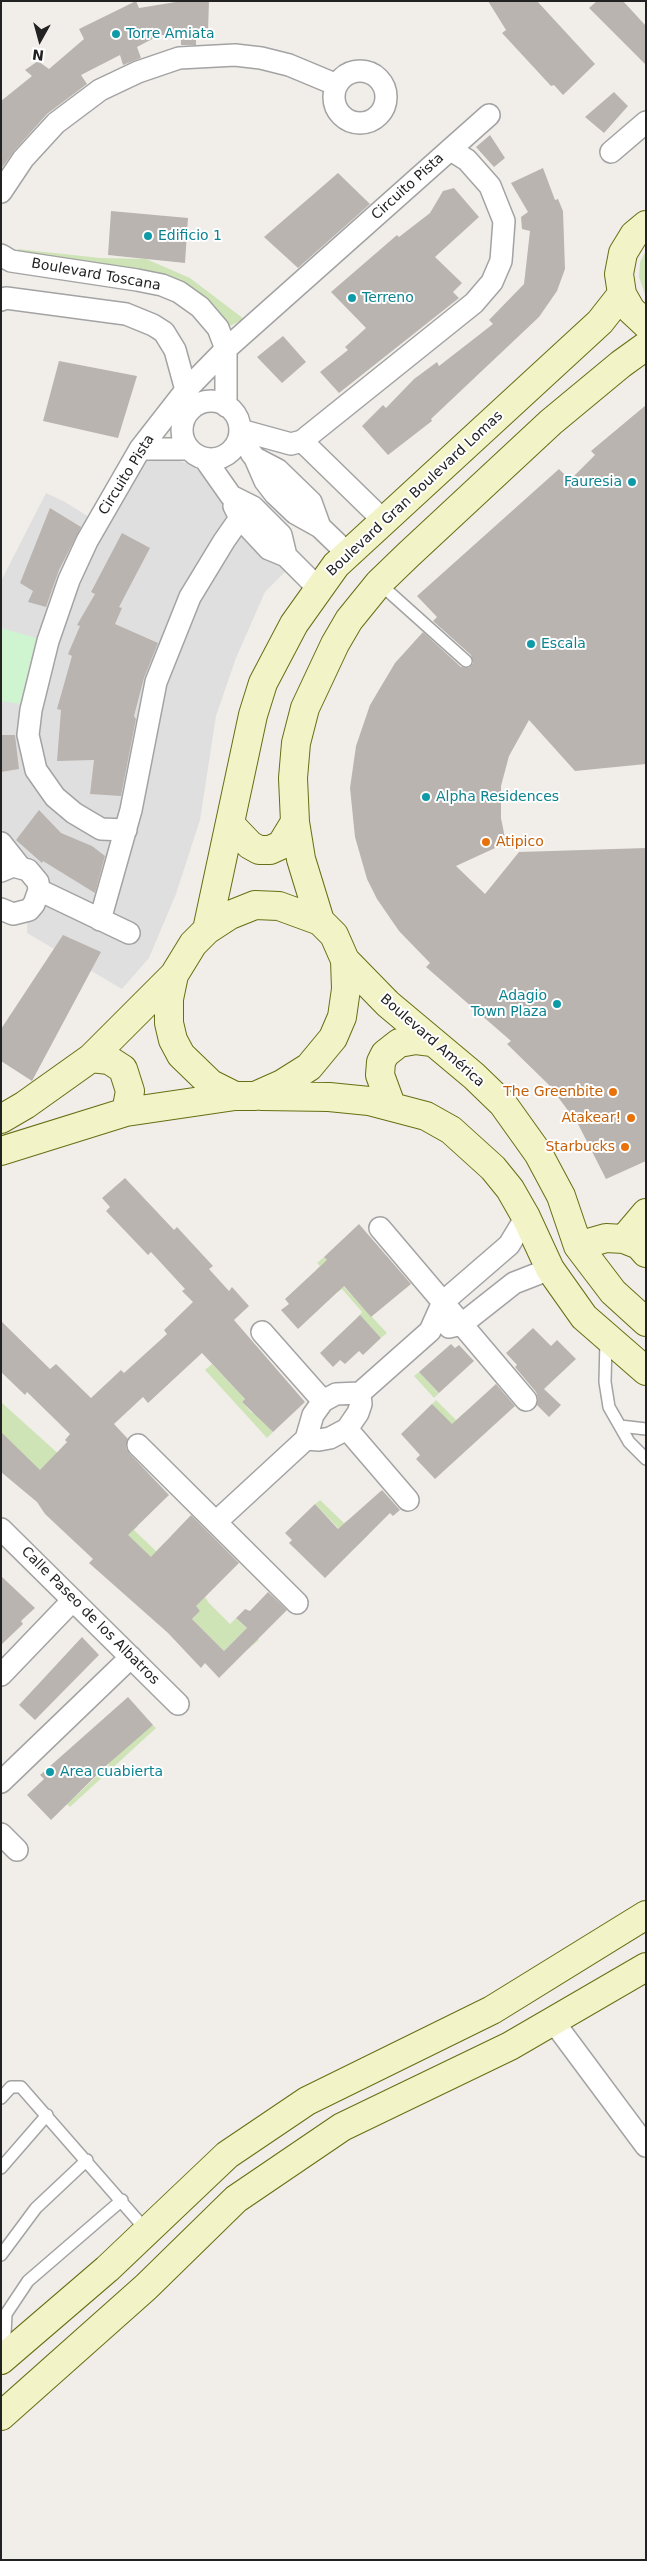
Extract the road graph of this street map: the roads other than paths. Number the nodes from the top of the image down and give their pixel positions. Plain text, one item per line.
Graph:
1 (337, 85) dead end
2 (489, 115) dead end
3 (646, 122) edge
4 (451, 150) junction
5 (611, 152) dead end
6 (1, 192) edge
7 (646, 225) edge
8 (1, 255) edge
9 (622, 294) junction
10 (1, 300) edge
11 (646, 324) edge
12 (646, 346) edge
13 (226, 350) junction
14 (186, 390) junction
15 (226, 406) junction
16 (185, 417) junction
17 (239, 435) junction
18 (302, 441) junction
19 (140, 450) junction
20 (196, 454) junction
21 (231, 496) junction
22 (240, 518) junction
23 (384, 520) junction
24 (348, 554) junction
25 (286, 556) junction
26 (379, 583) junction
27 (318, 588) junction
28 (466, 661) dead end
29 (295, 822) junction
30 (230, 824) junction
31 (126, 830) junction
32 (1, 843) edge
33 (11, 869) edge
34 (39, 890) junction
35 (1, 909) edge
36 (100, 920) junction
37 (320, 921) junction
38 (207, 930) junction
39 (129, 934) dead end
40 (345, 960) junction
41 (174, 975) junction
42 (432, 1042) junction
43 (91, 1058) junction
44 (245, 1096) junction
45 (392, 1105) junction
46 (126, 1112) junction
47 (1, 1119) edge
48 (1, 1151) edge
49 (646, 1213) edge
50 (526, 1217) junction
51 (380, 1228) dead end
52 (578, 1246) junction
53 (635, 1246) edge
54 (498, 1256) junction
55 (550, 1269) junction
56 (514, 1283) junction
57 (443, 1302) junction
58 (646, 1322) edge
59 (462, 1324) junction
60 (430, 1331) junction
61 (262, 1332) dead end
62 (606, 1338) junction
63 (646, 1371) edge
64 (360, 1392) junction
65 (526, 1400) dead end
66 (323, 1402) junction
67 (620, 1426) junction
68 (646, 1429) edge
69 (347, 1430) junction
70 (306, 1439) junction
71 (138, 1444) dead end
72 (646, 1459) edge
73 (408, 1500) dead end
74 (216, 1522) junction
75 (1, 1528) edge
76 (73, 1600) junction
77 (297, 1604) dead end
78 (131, 1657) junction
79 (1, 1675) edge
80 (178, 1704) dead end
81 (1, 1782) edge
82 (1, 1834) edge
83 (17, 1850) dead end
84 (646, 1915) edge
85 (646, 1967) edge
86 (554, 2020) junction
87 (1, 2098) edge
88 (47, 2115) junction
89 (646, 2146) edge
90 (87, 2160) junction
91 (1, 2168) edge
92 (122, 2200) junction
93 (148, 2231) junction
94 (1, 2255) edge
95 (2, 2359) edge
96 (1, 2416) edge

1 - 6 street
2 - 4 street, Circuito Pista
3 - 5 street
4 - 13 street, Circuito Pista
4 - 18 street, Circuito Pista
7 - 9 main road
8 - 13 street, Boulevard Toscana
9 - 11 main road
9 - 23 main road, Boulevard Gran Boulevard Lomas
10 - 14 street
12 - 26 main road
13 - 14 street, Circuito Pista
13 - 15 street, Boulevard Toscana
14 - 16 street
14 - 19 street, Circuito Pista
15 - 16 street
15 - 17 street
16 - 20 street
17 - 18 street
17 - 20 street
17 - 24 street
18 - 23 street
19 - 20 street
19 - 31 street, Circuito Pista
20 - 21 street
21 - 22 street
21 - 25 street
22 - 25 street
22 - 31 street
23 - 24 main road, Boulevard Gran Boulevard Lomas
24 - 27 main road, Boulevard Gran Boulevard Lomas
25 - 27 street
26 - 28 lane
26 - 29 main road
27 - 30 main road, Boulevard Gran Boulevard Lomas
29 - 30 main road
29 - 37 main road
30 - 38 main road, Boulevard Gran Boulevard Lomas
31 - 36 street
32 - 33 street
33 - 34 street
34 - 35 street
34 - 36 street
36 - 39 street
37 - 38 main road
37 - 40 main road
38 - 41 main road
40 - 42 main road, Boulevard América
40 - 44 main road
41 - 43 main road
41 - 44 main road
42 - 45 main road
42 - 52 main road, Boulevard América
43 - 46 main road
43 - 47 main road
44 - 45 main road
44 - 46 main road
45 - 50 main road
46 - 48 main road
49 - 53 main road
50 - 54 street
50 - 55 main road
51 - 57 street
52 - 53 main road
52 - 58 main road, Boulevard América
54 - 56 street
54 - 57 street
55 - 56 street
55 - 62 main road
56 - 59 street
57 - 59 street
57 - 60 street
59 - 60 street
59 - 65 street
60 - 64 street
61 - 66 street
62 - 63 main road
62 - 67 lane
64 - 66 street
64 - 69 street
66 - 70 street
67 - 68 lane
67 - 72 lane
69 - 70 street
69 - 73 street
70 - 74 street
71 - 74 street
74 - 77 street
75 - 76 street, Calle Paseo de los Albatros
76 - 78 street, Calle Paseo de los Albatros
76 - 79 street
78 - 80 street, Calle Paseo de los Albatros
78 - 81 street
82 - 83 street
84 - 93 main road
85 - 86 main road
86 - 89 street
86 - 96 main road
87 - 88 lane
88 - 90 lane
88 - 91 lane
90 - 92 lane
90 - 94 lane
92 - 93 lane
92 - 95 lane
93 - 95 main road

